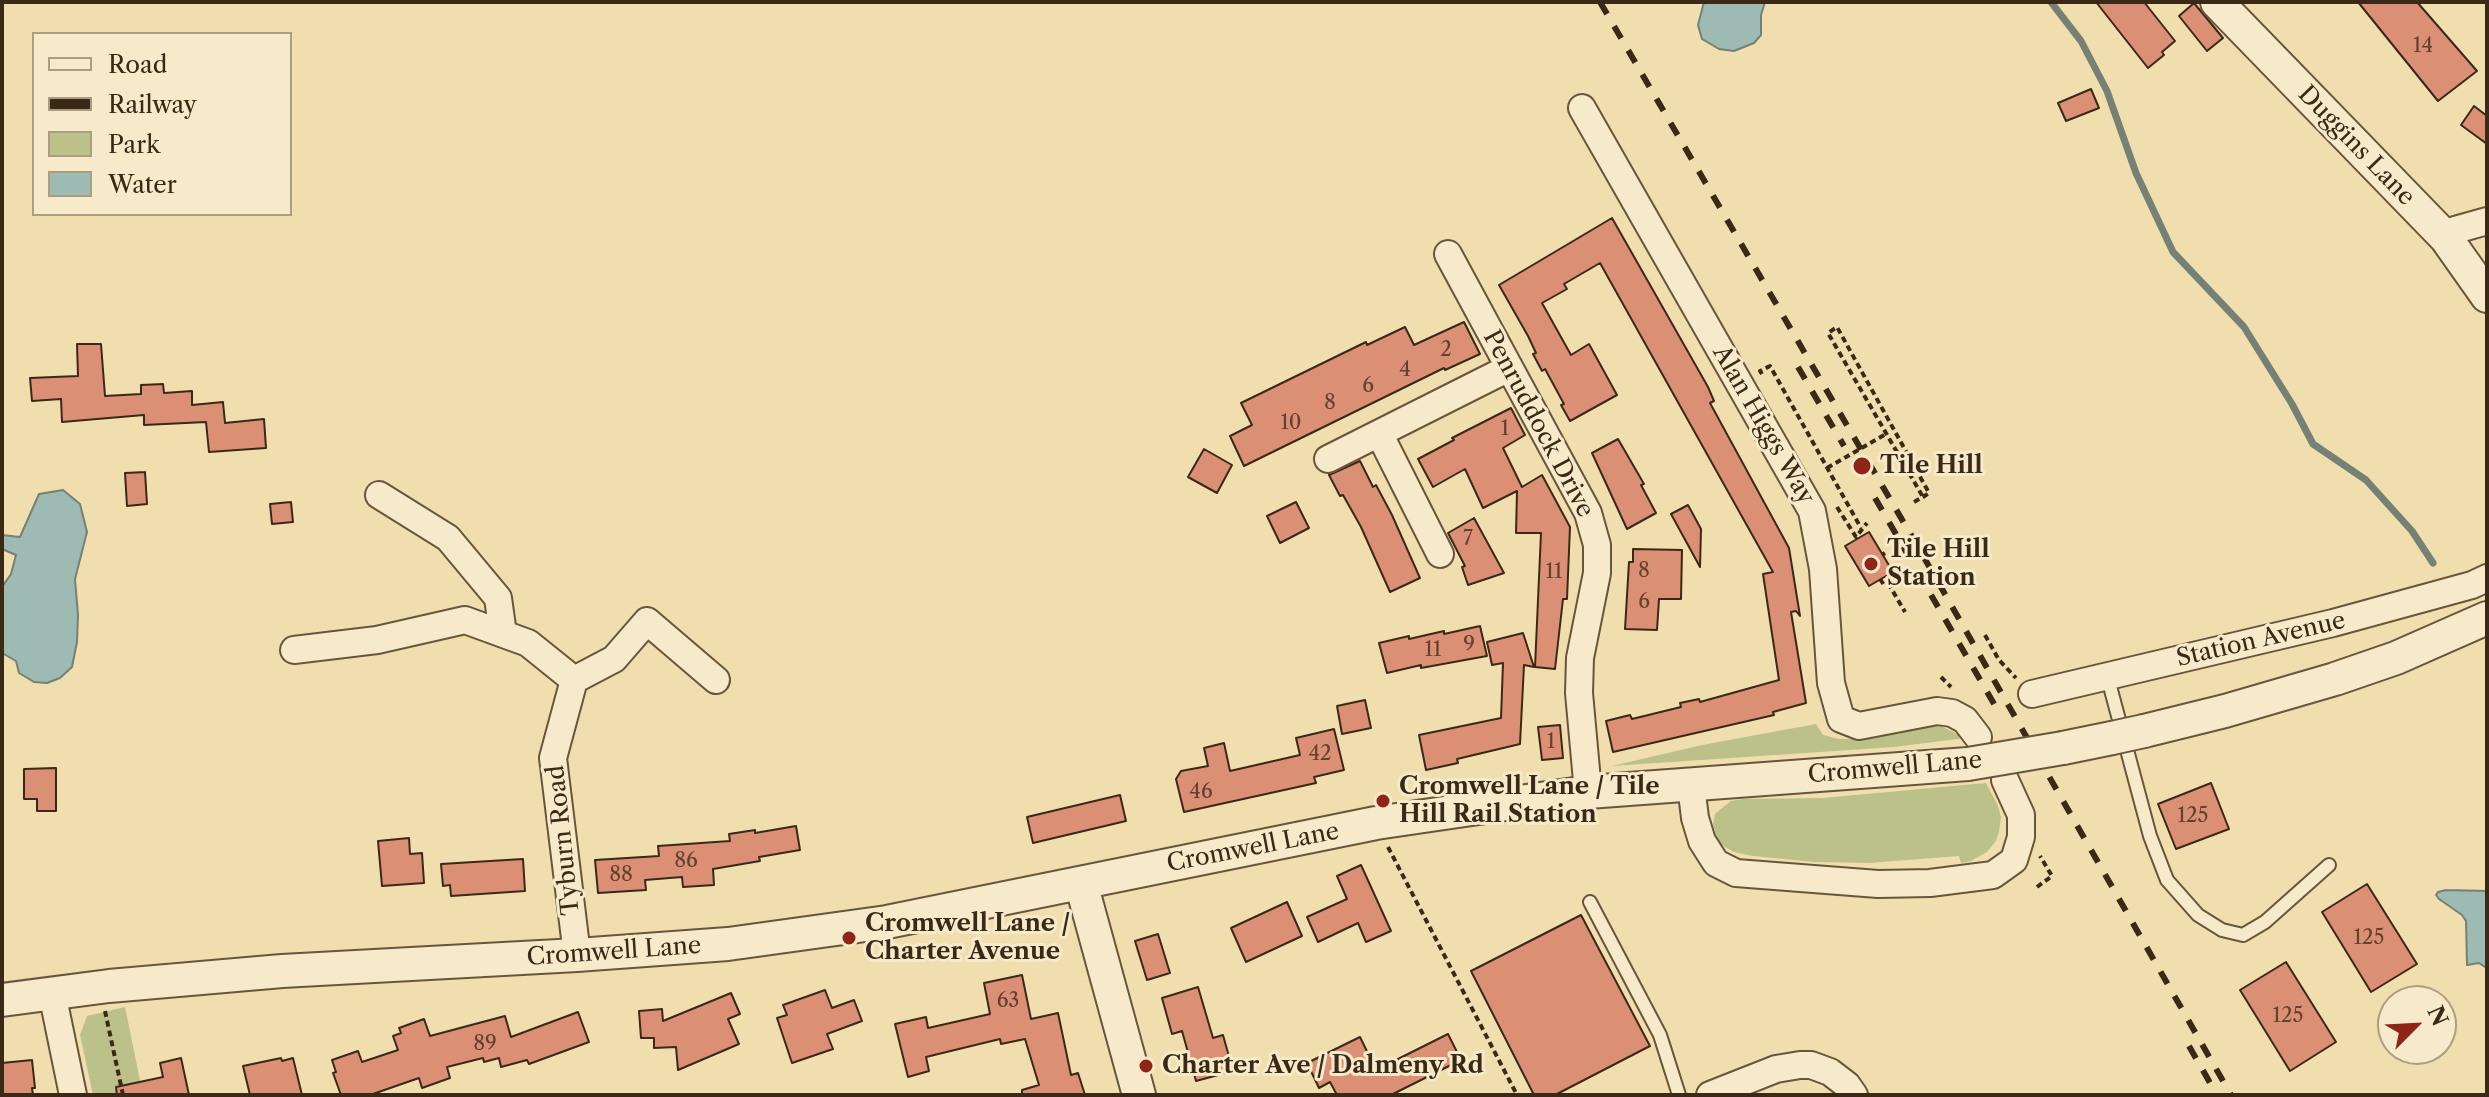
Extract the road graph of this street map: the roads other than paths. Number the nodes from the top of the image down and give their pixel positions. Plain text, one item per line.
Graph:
1 (2217, 2) edge
2 (1582, 108) dead end
3 (2487, 221) edge
4 (2446, 238) junction
5 (1448, 254) dead end
6 (2487, 296) edge
7 (1509, 368) junction
8 (1380, 435) junction
9 (1328, 459) dead end
10 (379, 495) dead end
11 (1440, 554) dead end
12 (2487, 578) edge
13 (2487, 618) edge
14 (503, 634) junction
15 (294, 650) dead end
16 (2107, 675) junction
17 (574, 680) junction
18 (716, 680) dead end
19 (2032, 694) road end
20 (1973, 750) junction
21 (2005, 780) dead end
22 (1691, 785) junction
23 (1588, 792) junction
24 (2329, 865) dead end
25 (1081, 883) junction
26 (1590, 902) dead end
27 (577, 955) junction
28 (52, 993) junction
29 (2, 1000) edge
30 (73, 1095) edge
31 (1139, 1095) edge
32 (1679, 1095) edge
33 (1710, 1095) edge
34 (1854, 1095) edge

1 - 4 street, Duggins Lane
2 - 20 street, Alan Higgs Way
3 - 4 street
4 - 6 street, Duggins Lane
5 - 7 street, Penruddock Drive
7 - 8 street
7 - 23 street, Penruddock Drive
8 - 9 street
8 - 11 street
10 - 14 street
12 - 16 street, Station Avenue
13 - 20 street, Cromwell Lane, bridge
14 - 15 street
14 - 17 street
16 - 19 street, Station Avenue
16 - 24 lane
17 - 18 street
17 - 27 street, Tyburn Road
20 - 22 street, Cromwell Lane
21 - 22 street
22 - 23 street, Cromwell Lane
23 - 25 street, Cromwell Lane
25 - 27 street, Cromwell Lane
25 - 31 street
26 - 32 lane
27 - 28 street, Cromwell Lane
28 - 29 street, Cromwell Lane
28 - 30 street
33 - 34 street

